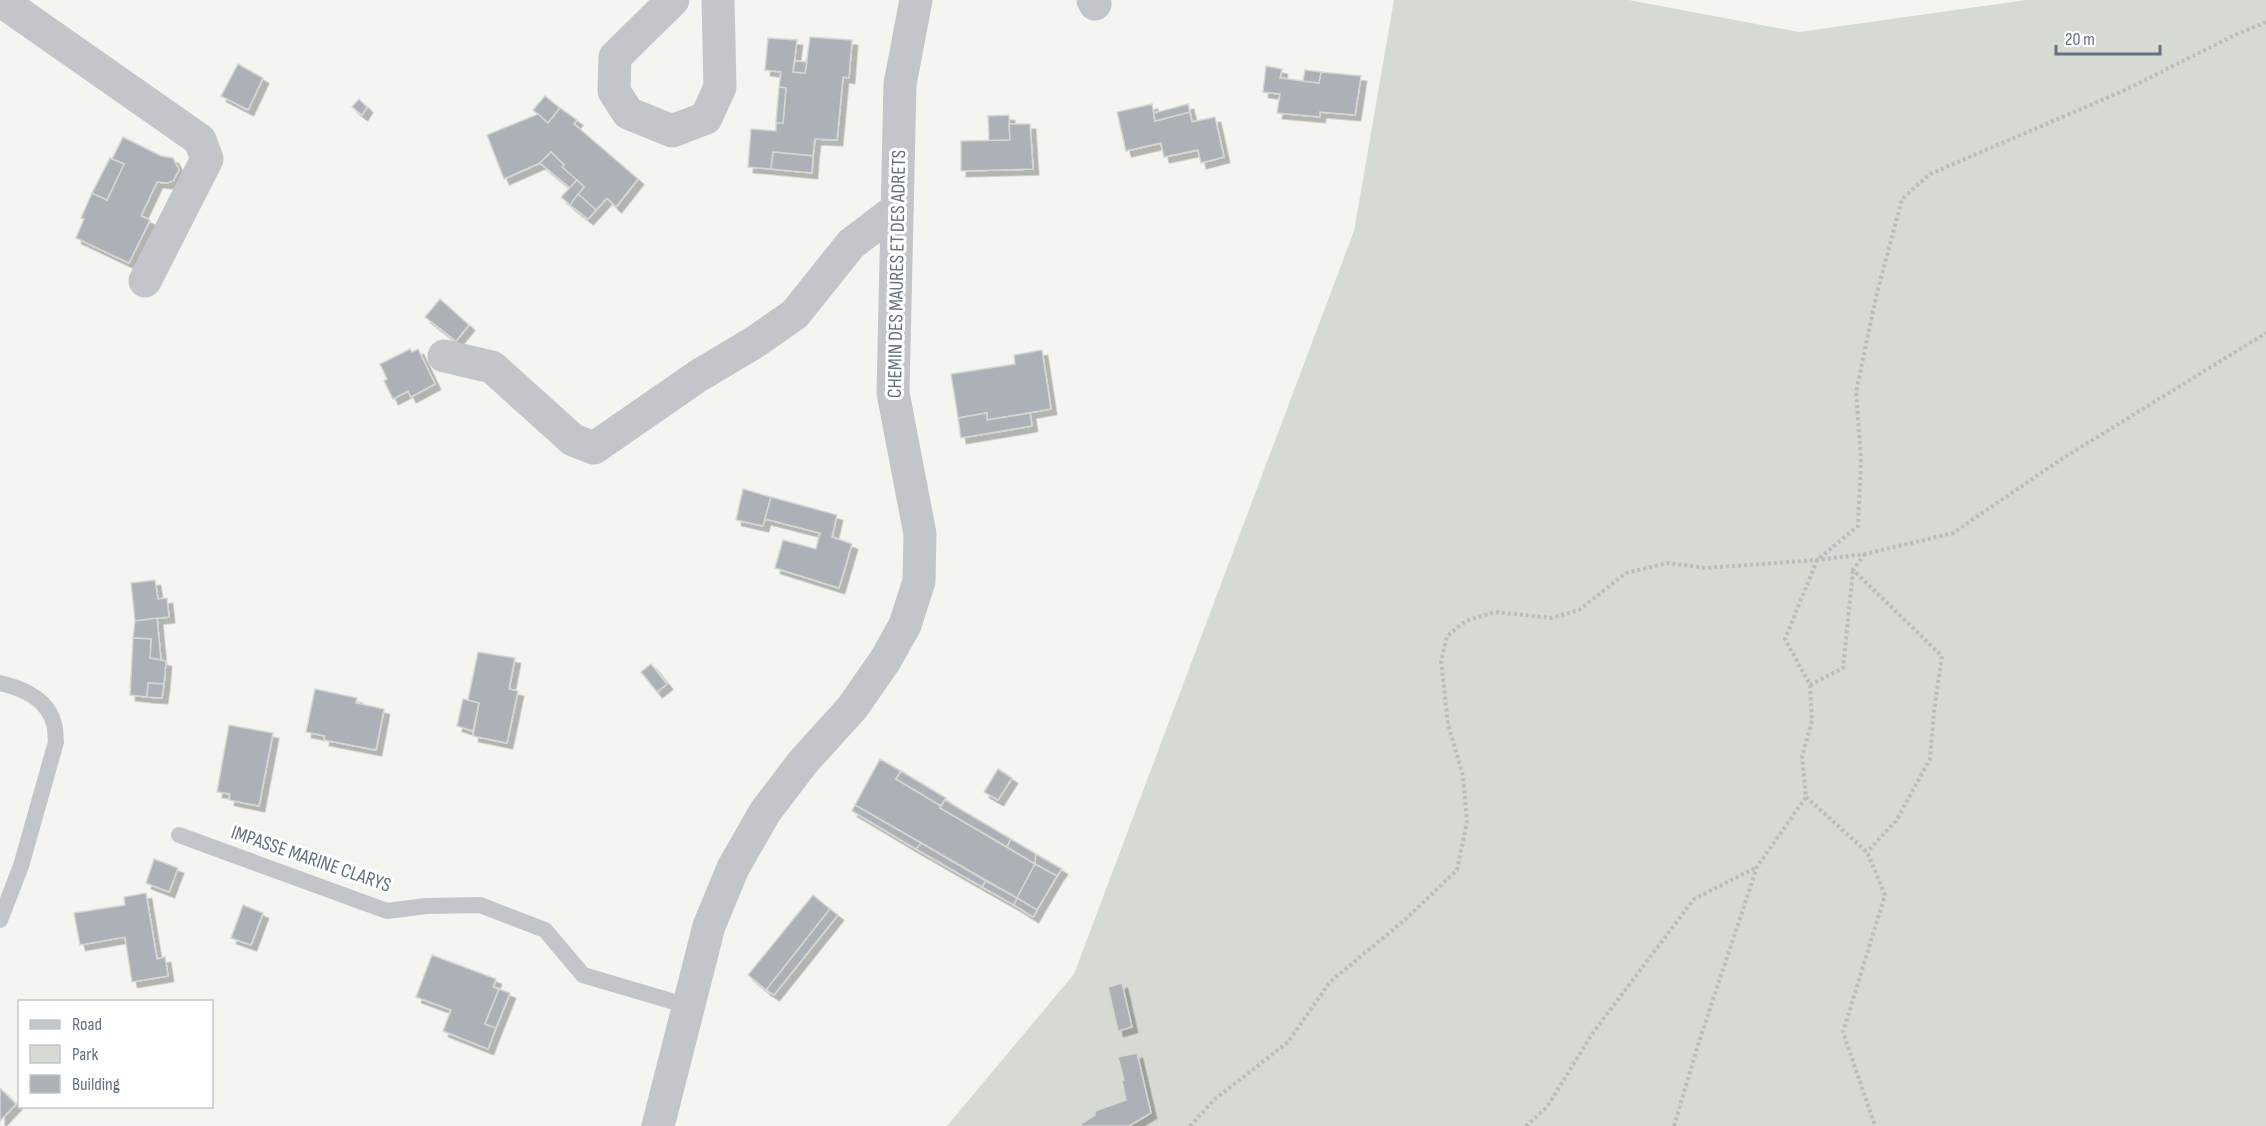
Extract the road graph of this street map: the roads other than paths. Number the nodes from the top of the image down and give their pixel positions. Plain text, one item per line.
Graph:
1 (0, 0) edge
2 (672, 0) edge
3 (718, 0) edge
4 (916, 0) edge
5 (897, 209) junction
6 (145, 281) dead end
7 (444, 356) dead end
8 (0, 683) edge
9 (179, 835) dead end
10 (0, 920) edge
11 (688, 1006) junction
12 (658, 1126) edge

1 - 6 street
2 - 3 street
4 - 5 street, CHEMIN DES MAURES ET DES ADRETS
5 - 7 street
5 - 11 street, CHEMIN DES MAURES ET DES ADRETS
8 - 10 lane
9 - 11 lane, IMPASSE MARINE CLARYS
11 - 12 street, CHEMIN DES MAURES ET DES ADRETS

